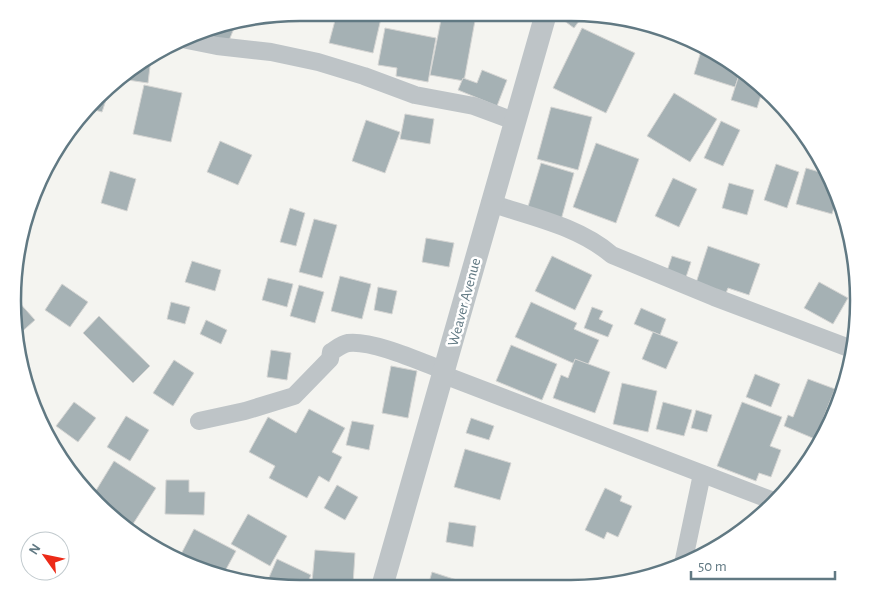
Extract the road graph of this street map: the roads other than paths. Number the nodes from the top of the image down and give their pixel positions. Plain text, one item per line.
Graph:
1 (543, 21) edge
2 (197, 42) edge
3 (514, 121) junction
4 (490, 204) junction
5 (845, 347) edge
6 (444, 373) junction
7 (199, 421) dead end
8 (702, 474) junction
9 (767, 499) edge
10 (685, 555) edge
11 (384, 580) edge

1 - 3 street, Weaver Avenue
2 - 3 street
3 - 4 street, Weaver Avenue
4 - 5 street
4 - 6 street, Weaver Avenue
6 - 7 street
6 - 8 street
6 - 11 street, Weaver Avenue
8 - 9 street
8 - 10 street

